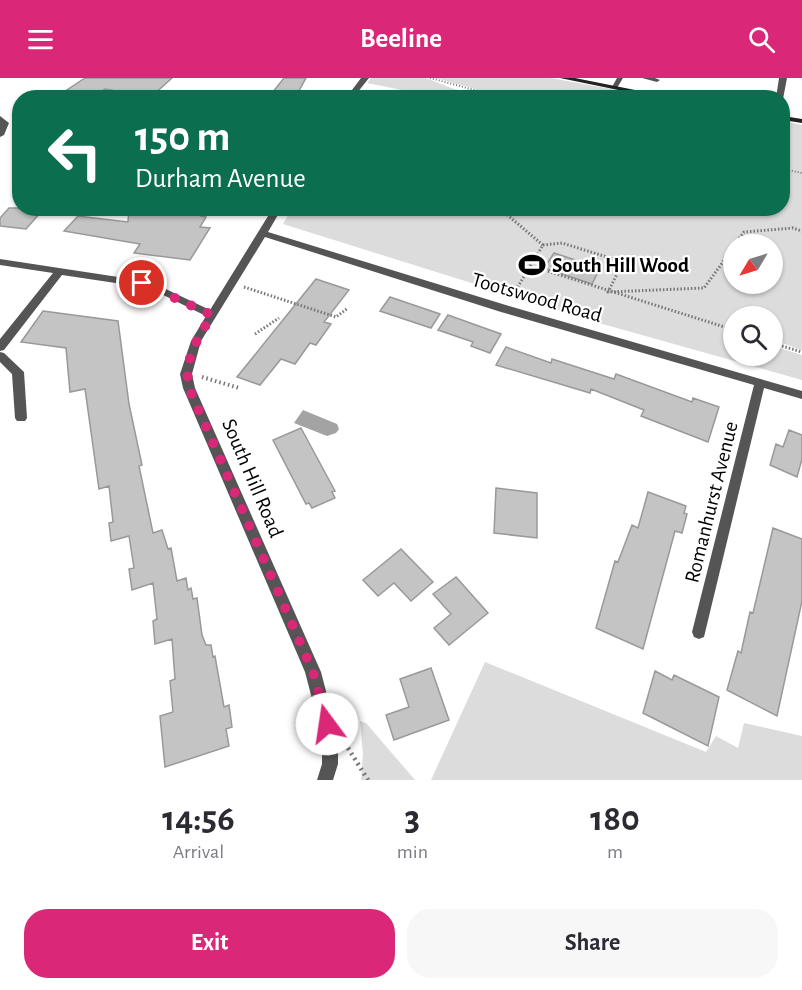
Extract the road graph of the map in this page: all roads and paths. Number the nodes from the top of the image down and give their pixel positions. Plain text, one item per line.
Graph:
1 (365, 78) edge
2 (430, 78) edge
3 (564, 78) edge
4 (620, 78) edge
5 (645, 78) edge
6 (657, 80) dead end
7 (615, 87) junction
8 (355, 90) edge
9 (474, 90) edge
10 (631, 90) edge
11 (0, 118) edge
12 (0, 135) edge
13 (273, 216) edge
14 (509, 216) edge
15 (802, 231) edge
16 (262, 233) junction
17 (743, 234) edge
18 (543, 244) junction
19 (723, 261) edge
20 (0, 262) edge
21 (527, 270) junction
22 (60, 271) junction
23 (231, 284) junction
24 (608, 292) junction
25 (348, 308) dead end
26 (505, 309) junction
27 (212, 315) junction
28 (279, 318) dead end
29 (723, 327) edge
30 (255, 334) dead end
31 (0, 346) edge
32 (783, 346) edge
33 (802, 352) edge
34 (0, 356) edge
35 (187, 372) junction
36 (760, 382) junction
37 (239, 388) dead end
38 (802, 394) edge
39 (21, 418) dead end
40 (699, 632) dead end
41 (325, 780) edge

1 - 8 street
2 - 9 path
3 - 7 main road
4 - 7 lane
5 - 6 lane
7 - 10 main road
11 - 12 street
13 - 16 street, South Hill Road
14 - 18 path
15 - 17 path
16 - 23 street, South Hill Road
16 - 26 street, Tootswood Road
18 - 21 path
18 - 24 path
19 - 24 path
20 - 22 street
21 - 24 path
21 - 26 path
22 - 27 street
22 - 31 street
23 - 25 path
23 - 27 street, South Hill Road
24 - 29 path
26 - 36 street, Tootswood Road
27 - 35 street, South Hill Road
28 - 30 path
32 - 33 path
34 - 39 street
35 - 37 path
35 - 41 street, South Hill Road
36 - 38 street, Tootswood Road
36 - 40 street, Romanhurst Avenue

